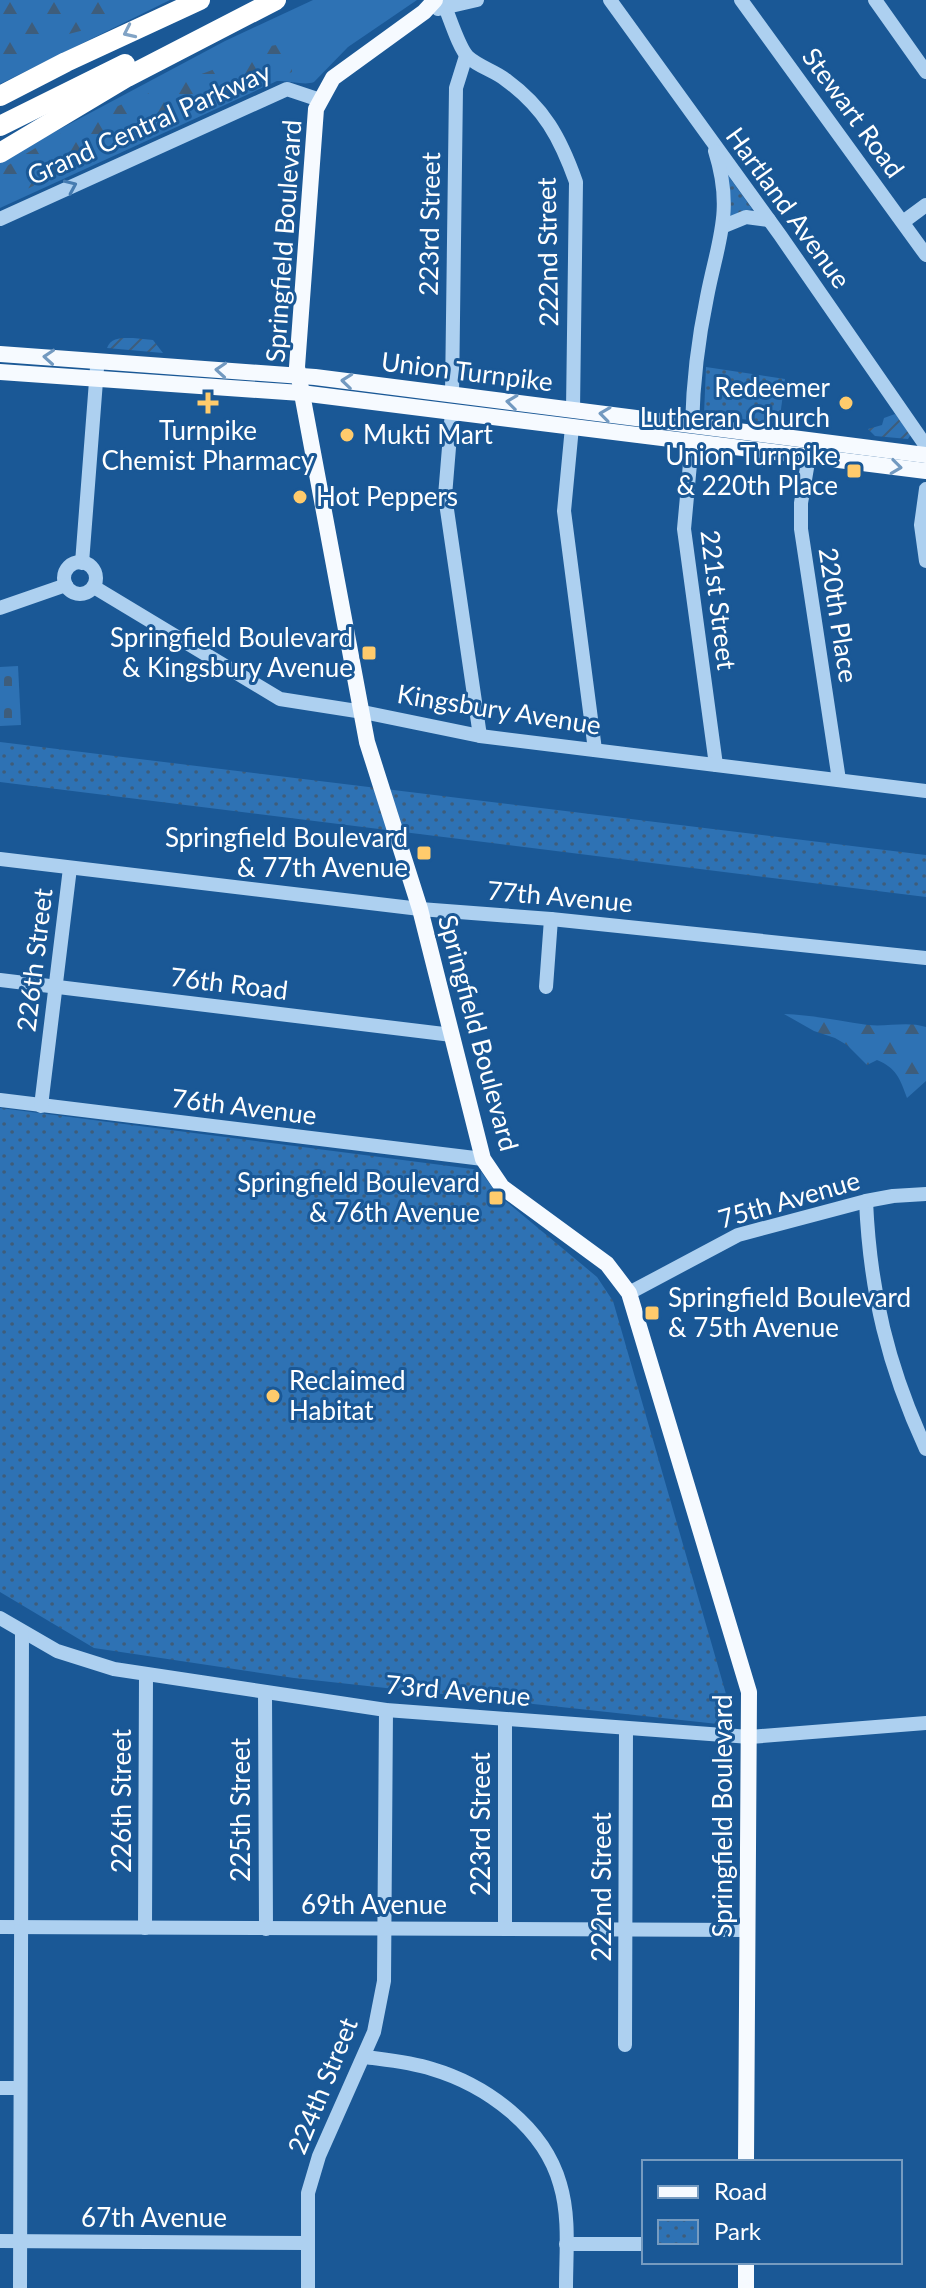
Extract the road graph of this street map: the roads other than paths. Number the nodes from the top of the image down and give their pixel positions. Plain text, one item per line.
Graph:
1 (200, 0) edge
2 (264, 0) edge
3 (276, 0) edge
4 (477, 0) edge
5 (610, 0) edge
6 (741, 0) edge
7 (875, 0) edge
8 (437, 5) edge
9 (466, 56) junction
10 (926, 72) edge
11 (0, 96) edge
12 (320, 100) junction
13 (0, 126) edge
14 (712, 143) junction
15 (0, 153) edge
16 (926, 205) edge
17 (0, 219) edge
18 (769, 220) junction
19 (903, 222) junction
20 (724, 226) junction
21 (926, 255) edge
22 (0, 354) edge
23 (98, 360) junction
24 (0, 372) edge
25 (299, 376) junction
26 (97, 379) junction
27 (301, 393) junction
28 (452, 403) junction
29 (573, 410) junction
30 (572, 427) junction
31 (692, 434) junction
32 (926, 446) edge
33 (926, 455) edge
34 (809, 456) junction
35 (926, 471) edge
36 (926, 489) edge
37 (924, 506) edge
38 (926, 561) edge
39 (82, 563) junction
40 (66, 585) junction
41 (94, 587) junction
42 (0, 608) edge
43 (363, 712) junction
44 (480, 736) junction
45 (595, 750) junction
46 (716, 765) junction
47 (839, 780) junction
48 (926, 791) edge
49 (0, 859) edge
50 (70, 868) junction
51 (420, 909) junction
52 (551, 919) junction
53 (926, 958) edge
54 (0, 980) edge
55 (56, 987) junction
56 (546, 987) dead end
57 (452, 1035) junction
58 (0, 1100) edge
59 (41, 1106) junction
60 (483, 1159) junction
61 (926, 1194) edge
62 (866, 1201) junction
63 (629, 1293) junction
64 (926, 1449) edge
65 (0, 1618) edge
66 (22, 1632) junction
67 (146, 1675) junction
68 (265, 1692) junction
69 (386, 1710) junction
70 (505, 1719) junction
71 (926, 1723) edge
72 (626, 1728) junction
73 (750, 1737) junction
74 (0, 1927) edge
75 (21, 1927) junction
76 (145, 1928) junction
77 (266, 1929) junction
78 (386, 1929) junction
79 (505, 1929) junction
80 (626, 1930) junction
81 (748, 1930) junction
82 (625, 2045) dead end
83 (365, 2057) junction
84 (0, 2088) edge
85 (20, 2088) junction
86 (746, 2160) edge
87 (0, 2241) edge
88 (20, 2241) junction
89 (308, 2243) junction
90 (566, 2244) junction
91 (642, 2244) edge
92 (746, 2264) edge
93 (20, 2288) edge
94 (308, 2288) edge
95 (566, 2288) edge
96 (746, 2288) edge

1 -> 11 highway
2 - 13 highway
3 - 15 highway
4 - 8 street
5 - 14 street, Hartland Avenue
6 - 19 street, Stewart Road
7 - 10 street
8 - 9 street
8 - 12 main road, Springfield Boulevard
9 - 28 street, 223rd Street
9 - 29 street, 222nd Street
17 -> 12 street, Grand Central Parkway
12 - 25 main road, Springfield Boulevard
14 - 18 street, Hartland Avenue
14 - 20 street, 221st Street
16 - 19 street
18 - 20 street
18 - 32 street, Hartland Avenue
19 - 21 street, Stewart Road
20 - 31 street, 221st Street
23 -> 22 main road, Union Turnpike
25 -> 23 main road, Union Turnpike
23 - 26 street
24 - 26 main road, Union Turnpike
25 - 27 main road, Springfield Boulevard
28 -> 25 main road, Union Turnpike
26 - 27 main road, Union Turnpike
26 - 39 street
27 - 28 main road, Union Turnpike
27 - 43 main road, Springfield Boulevard
29 -> 28 main road, Union Turnpike
28 - 30 main road, Union Turnpike
28 - 44 street, 223rd Street
31 -> 29 main road, Union Turnpike
30 - 31 main road, Union Turnpike
30 - 45 street
31 - 33 main road, Union Turnpike
31 - 34 main road, Union Turnpike
31 - 46 street, 221st Street
34 -> 35 main road, Union Turnpike
34 - 47 street, 220th Place
36 - 37 street
37 - 38 street
39 - 40 street
39 - 41 street
40 - 41 street
40 - 42 street
41 - 43 street, Kingsbury Avenue
43 - 44 street, Kingsbury Avenue
43 - 51 main road, Springfield Boulevard
44 - 45 street, Kingsbury Avenue
45 - 46 street, Kingsbury Avenue
46 - 47 street, Kingsbury Avenue
47 - 48 street, Kingsbury Avenue
49 - 50 street, 77th Avenue
50 - 51 street, 77th Avenue
50 - 55 street, 226th Street
51 - 52 street, 77th Avenue
51 - 57 main road, Springfield Boulevard
52 - 53 street, 77th Avenue
52 - 56 street
54 - 55 street, 76th Road
55 - 57 street, 76th Road
55 - 59 street, 226th Street
57 - 60 main road, Springfield Boulevard
58 - 59 street, 76th Avenue
59 - 60 street, 76th Avenue
60 - 63 main road, Springfield Boulevard
61 - 62 street, 75th Avenue
62 - 63 street, 75th Avenue
62 - 64 street
63 - 73 main road, Springfield Boulevard
65 - 66 street, 73rd Avenue
66 - 67 street, 73rd Avenue
66 - 75 street
67 - 68 street, 73rd Avenue
67 - 76 street, 226th Street
68 - 69 street, 73rd Avenue
68 - 77 street, 225th Street
69 - 70 street, 73rd Avenue
69 - 78 street, 224th Street
70 - 72 street, 73rd Avenue
70 - 79 street, 223rd Street
71 - 73 street, 73rd Avenue
72 - 73 street, 73rd Avenue
72 - 80 street, 222nd Street
73 - 81 main road, Springfield Boulevard
74 - 75 street, 69th Avenue
75 - 76 street, 69th Avenue
75 - 85 street
76 - 77 street, 69th Avenue
77 - 78 street, 69th Avenue
78 - 79 street, 69th Avenue
78 - 83 street, 224th Street
79 - 80 street, 69th Avenue
80 - 81 street, 69th Avenue
80 - 82 street, 222nd Street
81 - 86 main road, Springfield Boulevard
83 - 89 street, 224th Street
83 - 90 street
84 - 85 street
85 - 88 street
87 - 88 street, 67th Avenue
88 - 89 street, 67th Avenue
88 - 93 street
89 - 94 street, 224th Street
90 - 91 street
90 - 95 street
92 - 96 main road

